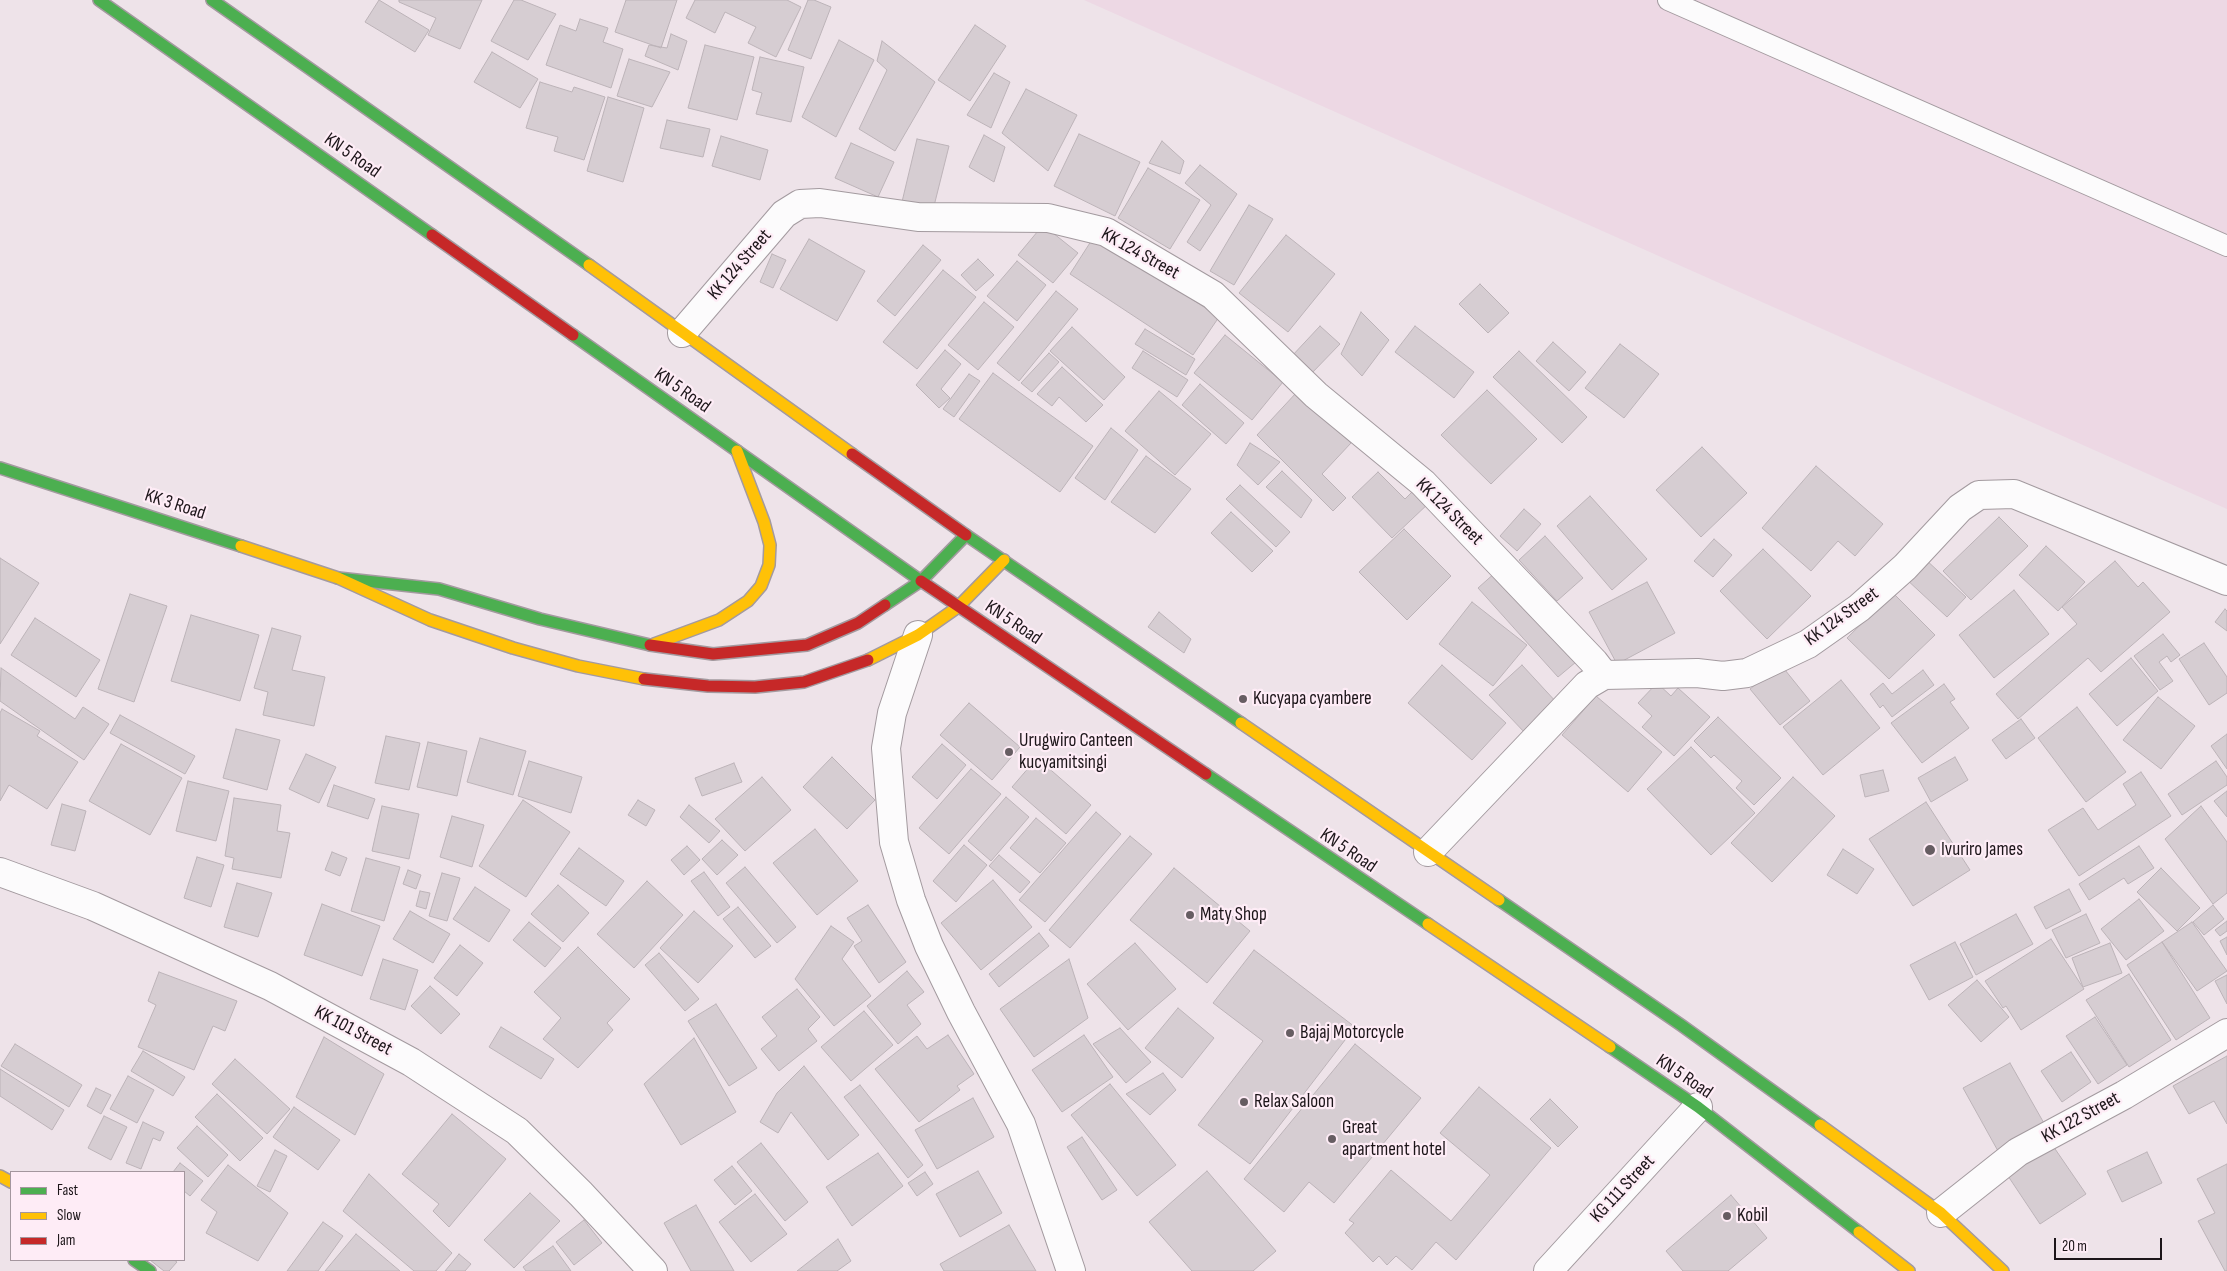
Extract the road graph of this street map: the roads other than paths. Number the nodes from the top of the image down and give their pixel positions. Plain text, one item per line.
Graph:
1 (99, 0) edge
2 (212, 0) edge
3 (1668, 0) edge
4 (2227, 246) edge
5 (682, 332) junction
6 (737, 451) junction
7 (0, 468) edge
8 (966, 535) junction
9 (1004, 560) junction
10 (338, 578) junction
11 (2227, 581) edge
12 (921, 582) junction
13 (958, 607) junction
14 (918, 635) junction
15 (651, 645) junction
16 (1604, 675) junction
17 (1428, 852) junction
18 (0, 872) edge
19 (2227, 1032) edge
20 (1698, 1108) junction
21 (1941, 1213) junction
22 (135, 1261) edge
23 (150, 1271) edge
24 (653, 1271) edge
25 (1071, 1271) edge
26 (1548, 1271) edge
27 (1909, 1271) edge
28 (2003, 1271) edge

1 - 6 main road, KN 5 Road
2 - 5 main road, KN 5 Road
3 - 4 lane
5 - 8 main road, KN 5 Road
5 - 16 street, KK 124 Street
6 - 12 main road, KN 5 Road
6 - 15 main road
7 - 10 main road, KK 3 Road
8 - 9 main road, KN 5 Road
8 - 12 main road
9 - 13 main road
9 - 17 main road, KN 5 Road
10 - 14 main road
10 - 15 main road
11 - 16 street, KK 124 Street
12 - 13 main road, KN 5 Road
12 - 15 main road
13 - 14 main road
13 - 20 main road, KN 5 Road
14 - 25 street
16 - 17 street
17 - 21 main road, KN 5 Road
18 - 24 street, KK 101 Street
19 - 21 street, KK 122 Street
20 - 26 street, KG 111 Street
20 - 27 main road, KN 5 Road
21 - 28 main road, KN 5 Road
22 - 23 main road

